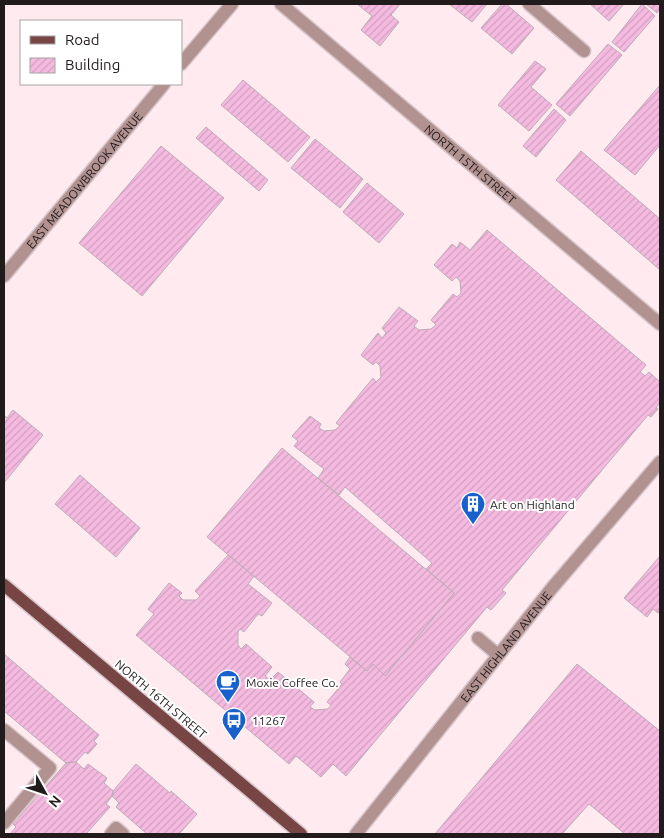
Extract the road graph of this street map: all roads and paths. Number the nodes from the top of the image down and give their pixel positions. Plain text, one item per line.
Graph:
1 (232, 4) edge
2 (281, 4) edge
3 (529, 4) edge
4 (584, 51) dead end
5 (182, 63) edge
6 (163, 85) edge
7 (4, 276) edge
8 (660, 324) edge
9 (660, 462) edge
10 (4, 585) edge
11 (478, 638) dead end
12 (498, 655) junction
13 (4, 730) edge
14 (4, 823) edge
15 (111, 834) edge
16 (123, 834) edge
17 (301, 834) edge
18 (356, 834) edge

1 - 5 street
2 - 8 street, NORTH 15TH STREET
3 - 4 street
6 - 7 street, EAST MEADOWBROOK AVENUE
9 - 12 street, EAST HIGHLAND AVENUE
10 - 17 main road, NORTH 16TH STREET
11 - 12 street
12 - 18 street, EAST HIGHLAND AVENUE
13 - 14 street
15 - 16 street

